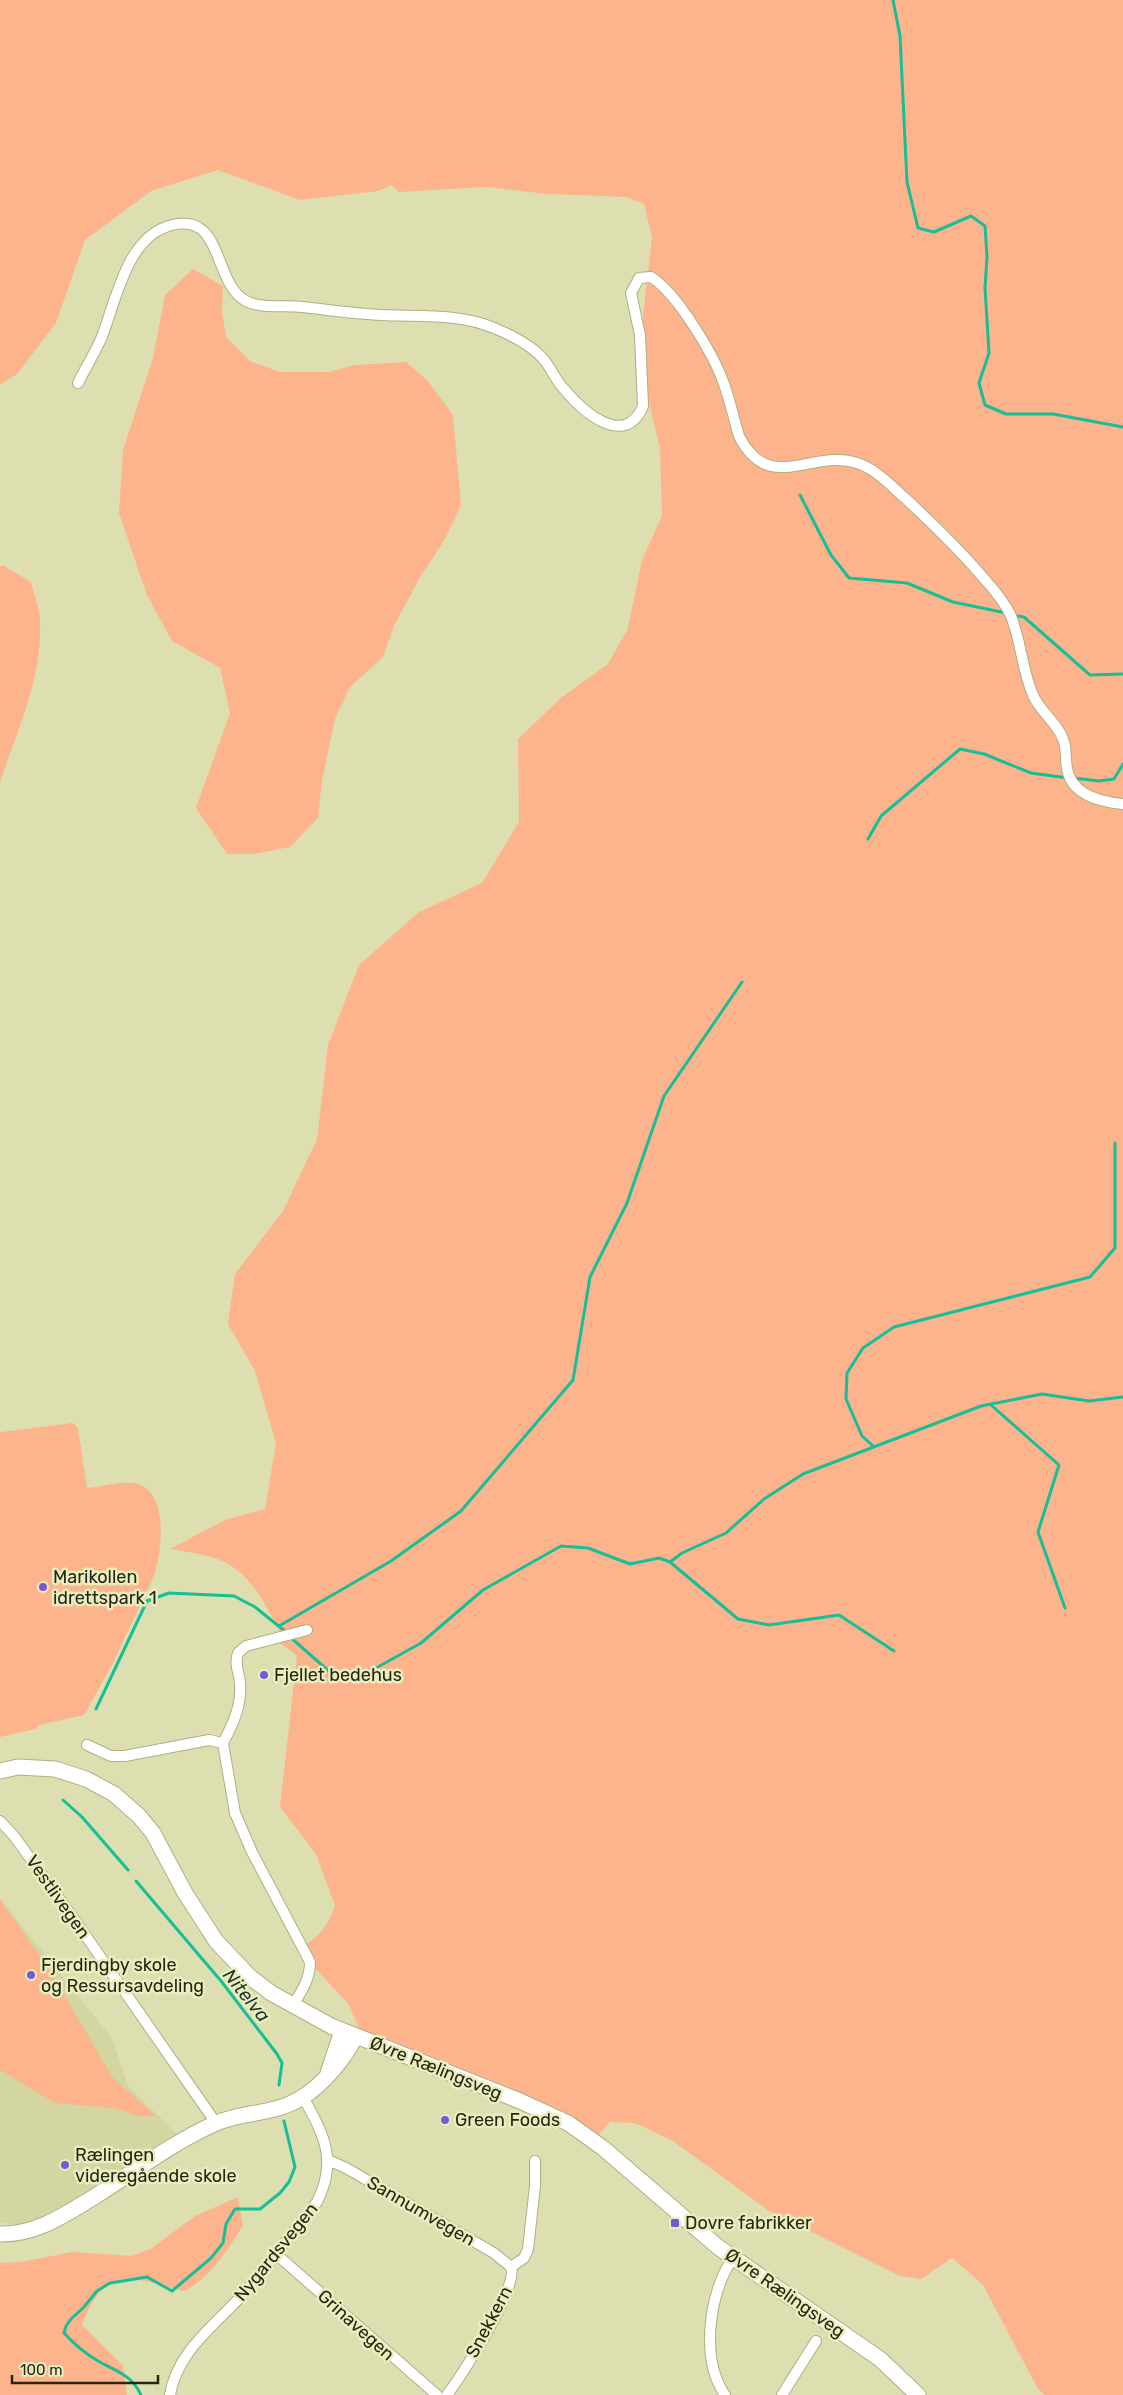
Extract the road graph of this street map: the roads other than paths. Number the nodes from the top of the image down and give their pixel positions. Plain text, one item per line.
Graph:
1 (78, 383) dead end
2 (1123, 804) edge
3 (307, 1630) dead end
4 (223, 1743) junction
5 (87, 1745) dead end
6 (0, 1771) edge
7 (0, 1821) edge
8 (292, 2006) junction
9 (349, 2033) junction
10 (303, 2097) junction
11 (216, 2123) junction
12 (328, 2160) junction
13 (535, 2161) dead end
14 (0, 2234) edge
15 (276, 2254) junction
16 (733, 2258) junction
17 (511, 2267) junction
18 (816, 2341) dead end
19 (170, 2395) edge
20 (437, 2395) edge
21 (447, 2395) edge
22 (725, 2395) edge
23 (782, 2395) edge
24 (918, 2395) edge

1 - 2 street
3 - 4 street
4 - 5 street
4 - 8 street
6 - 8 main road, Øvre Rælingsveg
7 - 11 street, Vestlivegen
8 - 9 main road, Øvre Rælingsveg
9 - 10 main road
9 - 16 main road, Øvre Rælingsveg
10 - 11 main road
10 - 12 street, Nygardsvegen
11 - 14 main road
12 - 15 street, Nygardsvegen
12 - 17 street, Sannumvegen
13 - 17 street, Snekkern
15 - 19 street, Nygardsvegen
15 - 20 street, Grinavegen
16 - 22 street
16 - 24 main road, Øvre Rælingsveg
17 - 21 street, Snekkern
18 - 23 street

